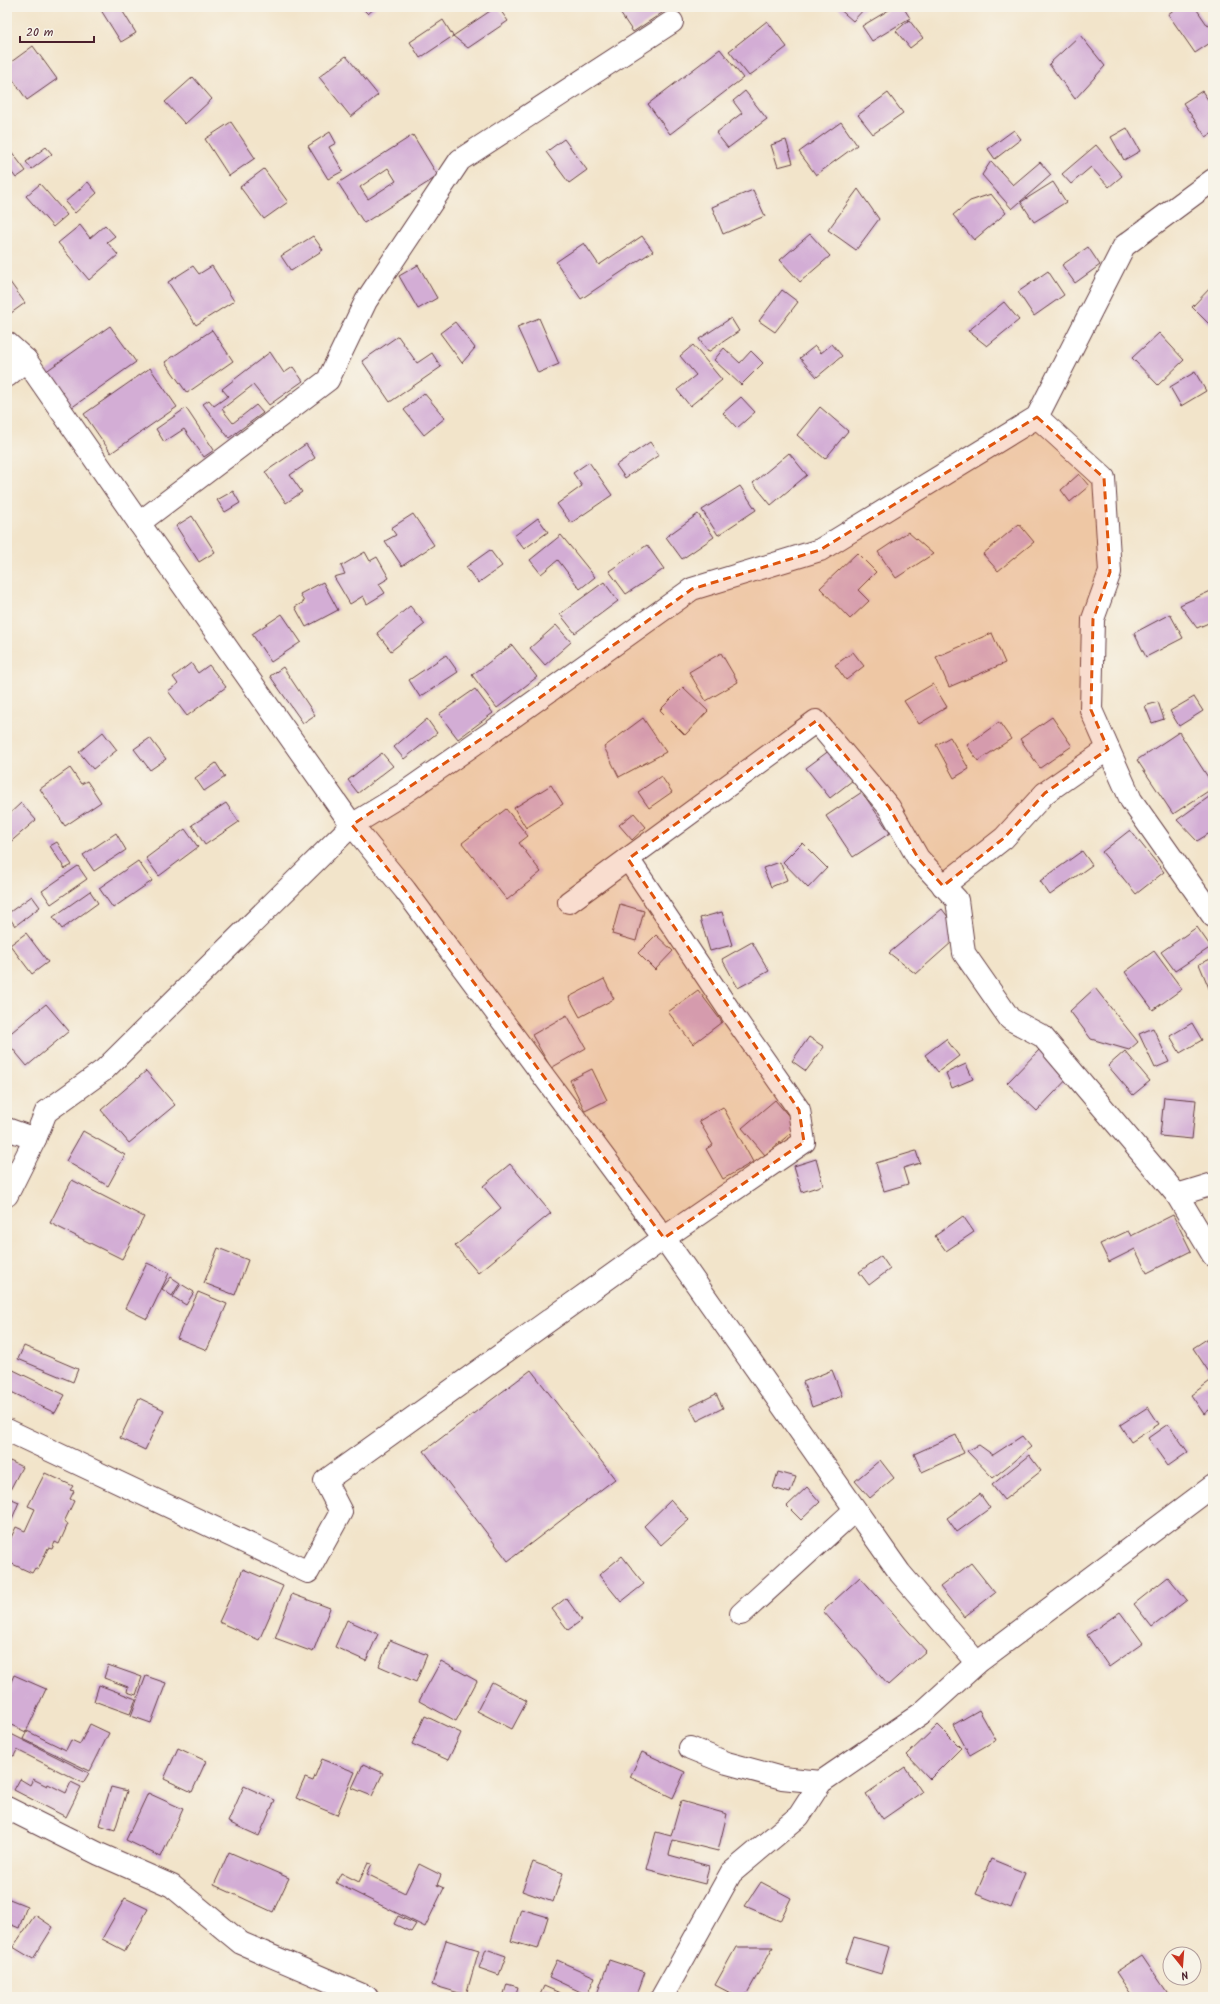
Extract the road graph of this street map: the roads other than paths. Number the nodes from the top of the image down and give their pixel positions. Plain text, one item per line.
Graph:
1 (672, 22) dead end
2 (1213, 180) edge
3 (7, 343) edge
4 (26, 360) junction
5 (7, 376) edge
6 (1037, 417) junction
7 (139, 523) junction
8 (1108, 749) junction
9 (352, 825) junction
10 (628, 859) junction
11 (943, 886) junction
12 (568, 902) dead end
13 (1213, 916) edge
14 (7, 1129) edge
15 (35, 1139) junction
16 (1213, 1184) edge
17 (7, 1195) edge
18 (1177, 1195) junction
19 (664, 1238) junction
20 (1213, 1255) edge
21 (7, 1430) edge
22 (1213, 1486) edge
23 (856, 1510) junction
24 (741, 1614) dead end
25 (977, 1663) junction
26 (690, 1748) dead end
27 (821, 1782) junction
28 (7, 1808) edge
29 (367, 1997) edge
30 (662, 1997) edge

1 - 7 street
2 - 6 street
3 - 4 street
4 - 5 street
4 - 7 street
6 - 8 street
6 - 9 street
7 - 9 street
8 - 11 street
8 - 13 street
9 - 15 street
9 - 19 street
10 - 11 street
10 - 12 street
10 - 19 street
11 - 18 street
14 - 15 street
15 - 17 street
16 - 18 street
18 - 20 street
19 - 21 street
19 - 23 street
22 - 25 street
23 - 24 street
23 - 25 street
25 - 27 street
26 - 27 street
27 - 30 street
28 - 29 street

